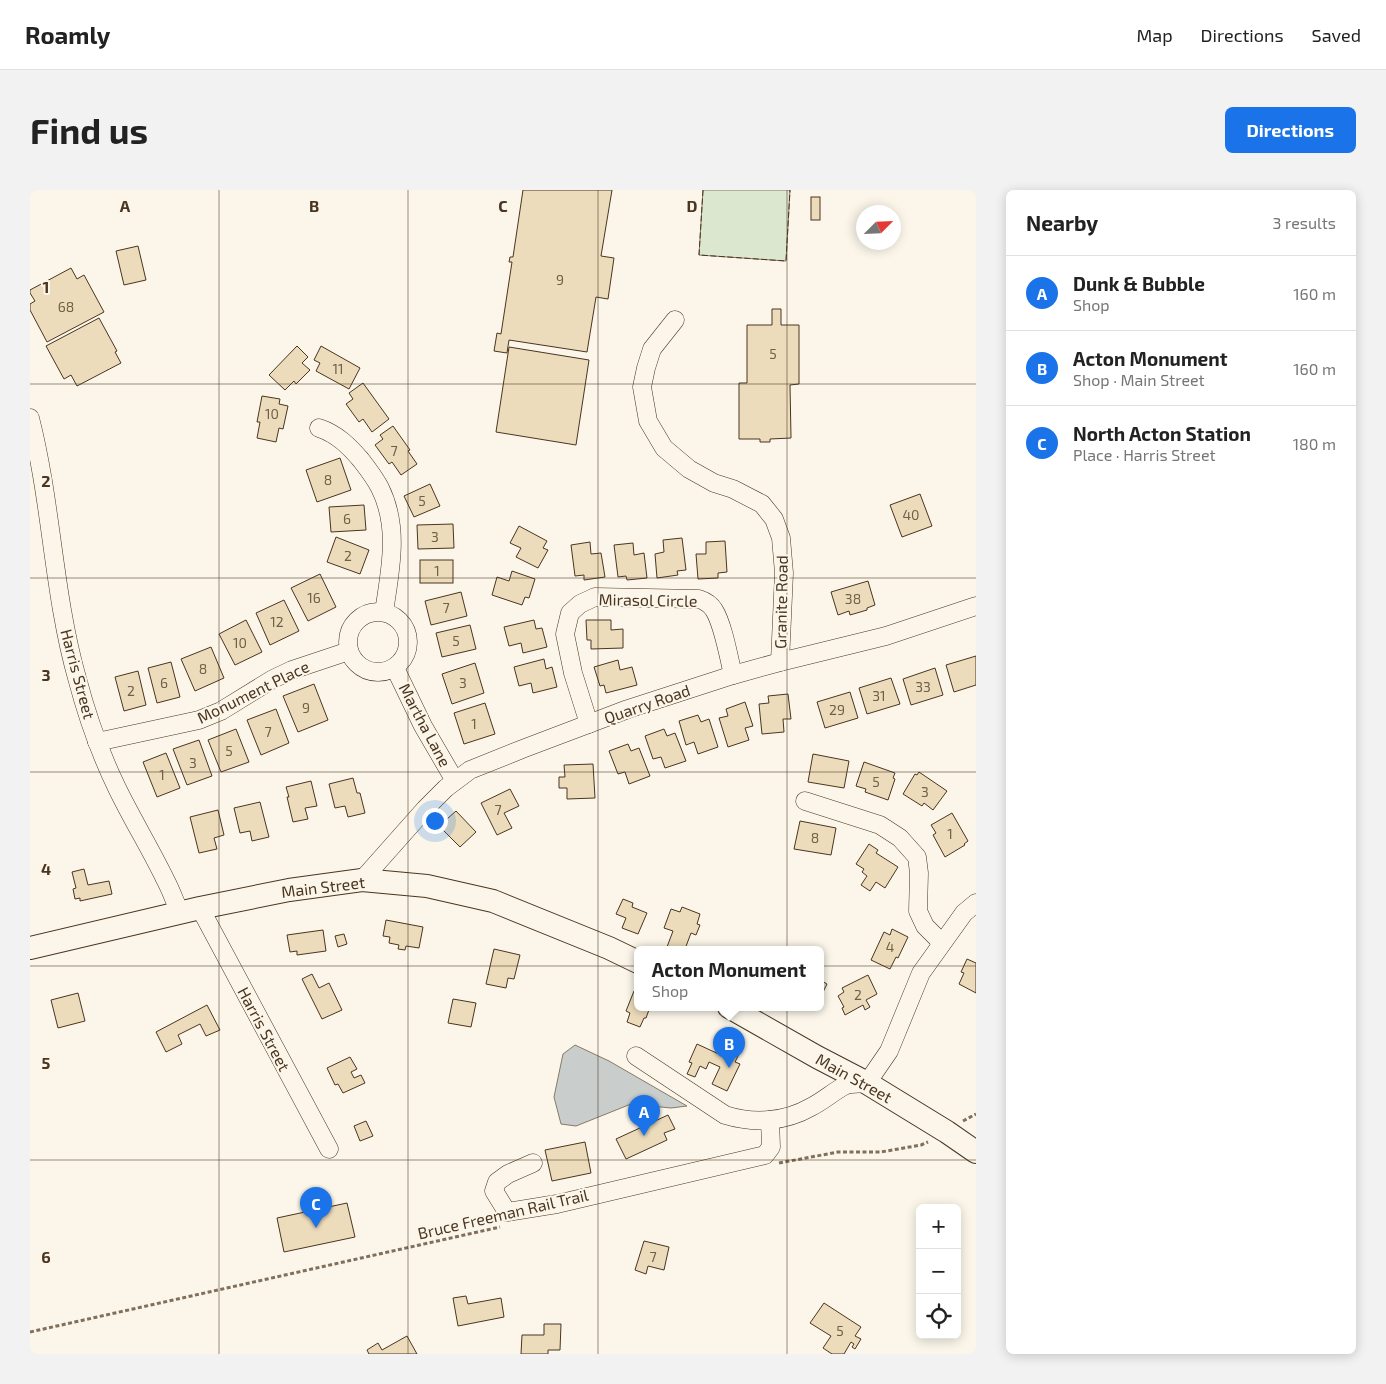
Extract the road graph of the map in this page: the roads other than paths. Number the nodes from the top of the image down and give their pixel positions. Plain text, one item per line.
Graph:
1 (675, 320) dead end
2 (30, 418) edge
3 (319, 428) dead end
4 (976, 606) edge
5 (384, 612) junction
6 (349, 651) junction
7 (780, 662) junction
8 (395, 668) junction
9 (733, 675) junction
10 (589, 724) junction
11 (97, 742) junction
12 (455, 781) junction
13 (805, 801) dead end
14 (362, 880) junction
15 (976, 903) edge
16 (190, 911) junction
17 (942, 943) junction
18 (30, 948) edge
19 (634, 960) edge
20 (736, 1011) edge
21 (636, 1056) dead end
22 (867, 1083) junction
23 (770, 1120) junction
24 (329, 1149) dead end
25 (976, 1152) edge
26 (534, 1163) dead end

1 - 7 street, Granite Road
2 - 11 street, Harris Street
3 - 5 street
4 - 7 street, Quarry Road
5 - 6 street
5 - 8 street
6 - 8 street
6 - 11 street, Monument Place
7 - 9 street, Quarry Road
8 - 12 street, Martha Lane
9 - 10 street, Quarry Road
9 - 10 street, Mirasol Circle
10 - 12 street, Quarry Road
11 - 16 street, Harris Street
12 - 14 street, Quarry Road
13 - 17 street
14 - 16 main road, Main Street
14 - 19 main road, Main Street
15 - 17 street
16 - 18 main road, Main Street
16 - 24 street, Harris Street
17 - 22 street
20 - 22 main road, Main Street
21 - 23 street
22 - 23 street
22 - 25 main road, Main Street
23 - 26 street

